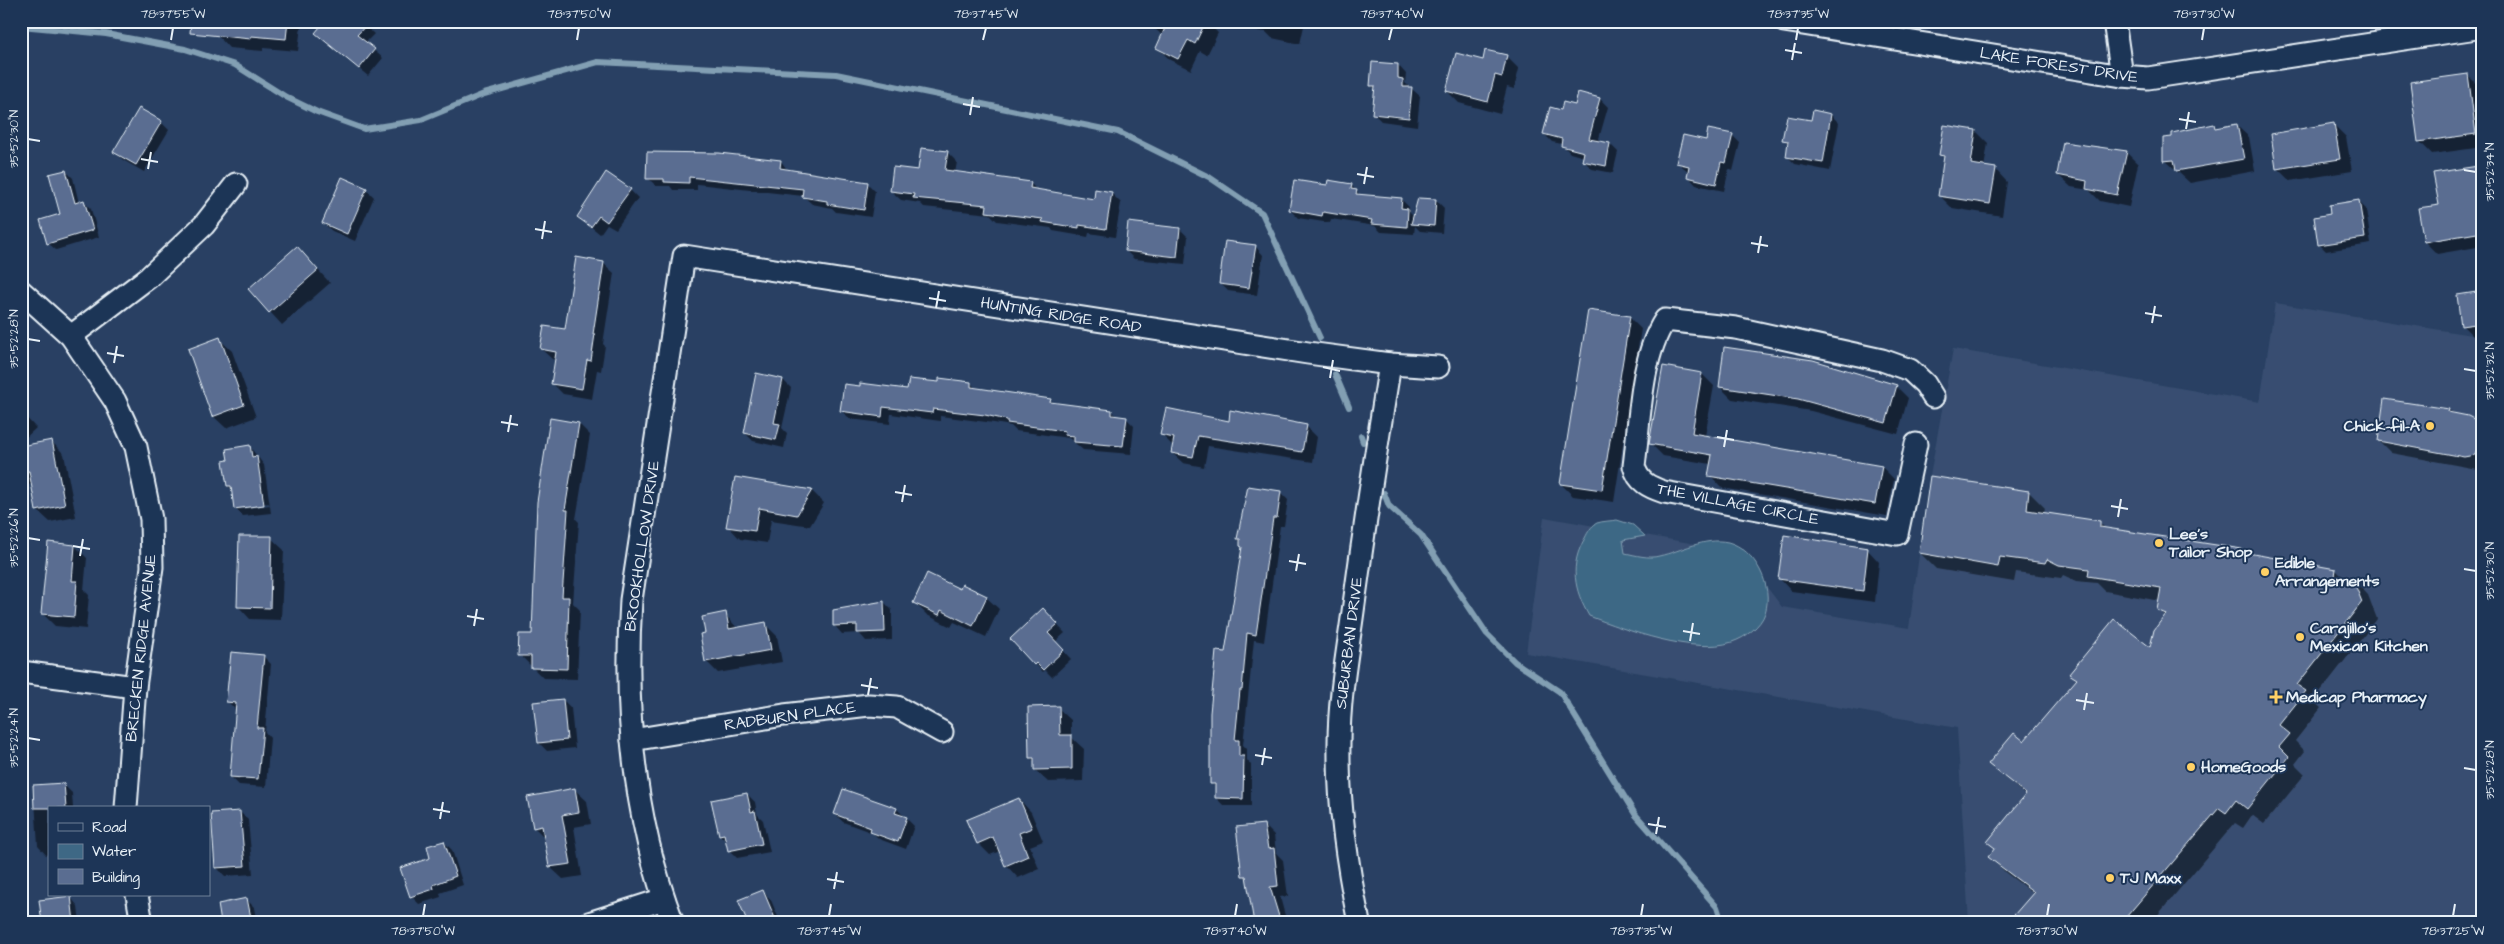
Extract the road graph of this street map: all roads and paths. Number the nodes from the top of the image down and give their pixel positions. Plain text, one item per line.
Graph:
1 (1784, 21) edge
2 (2114, 21) edge
3 (2483, 27) edge
4 (2122, 76) junction
5 (236, 184) dead end
6 (684, 256) joint
7 (21, 290) edge
8 (71, 336) junction
9 (1390, 364) junction
10 (1438, 367) dead end
11 (1934, 397) dead end
12 (1916, 444) dead end
13 (21, 672) edge
14 (136, 687) junction
15 (942, 732) dead end
16 (632, 740) junction
17 (126, 806) edge
18 (136, 896) edge
19 (664, 900) junction
20 (142, 923) edge
21 (589, 923) edge
22 (673, 923) edge
23 (1359, 923) edge

1 - 4 street, LAKE FOREST DRIVE
2 - 4 street
3 - 4 street, LAKE FOREST DRIVE
5 - 8 street
6 - 9 street, HUNTING RIDGE ROAD
6 - 16 street, BROOKHOLLOW DRIVE
7 - 8 street, BRECKEN RIDGE AVENUE
8 - 14 street, BRECKEN RIDGE AVENUE
9 - 10 street, HUNTING RIDGE ROAD
9 - 23 street, SUBURBAN DRIVE
11 - 12 street, THE VILLAGE CIRCLE
13 - 14 street
14 - 17 street, BRECKEN RIDGE AVENUE
15 - 16 street, RADBURN PLACE
16 - 19 street, BROOKHOLLOW DRIVE
18 - 20 street
19 - 21 street
19 - 22 street, BROOKHOLLOW DRIVE

